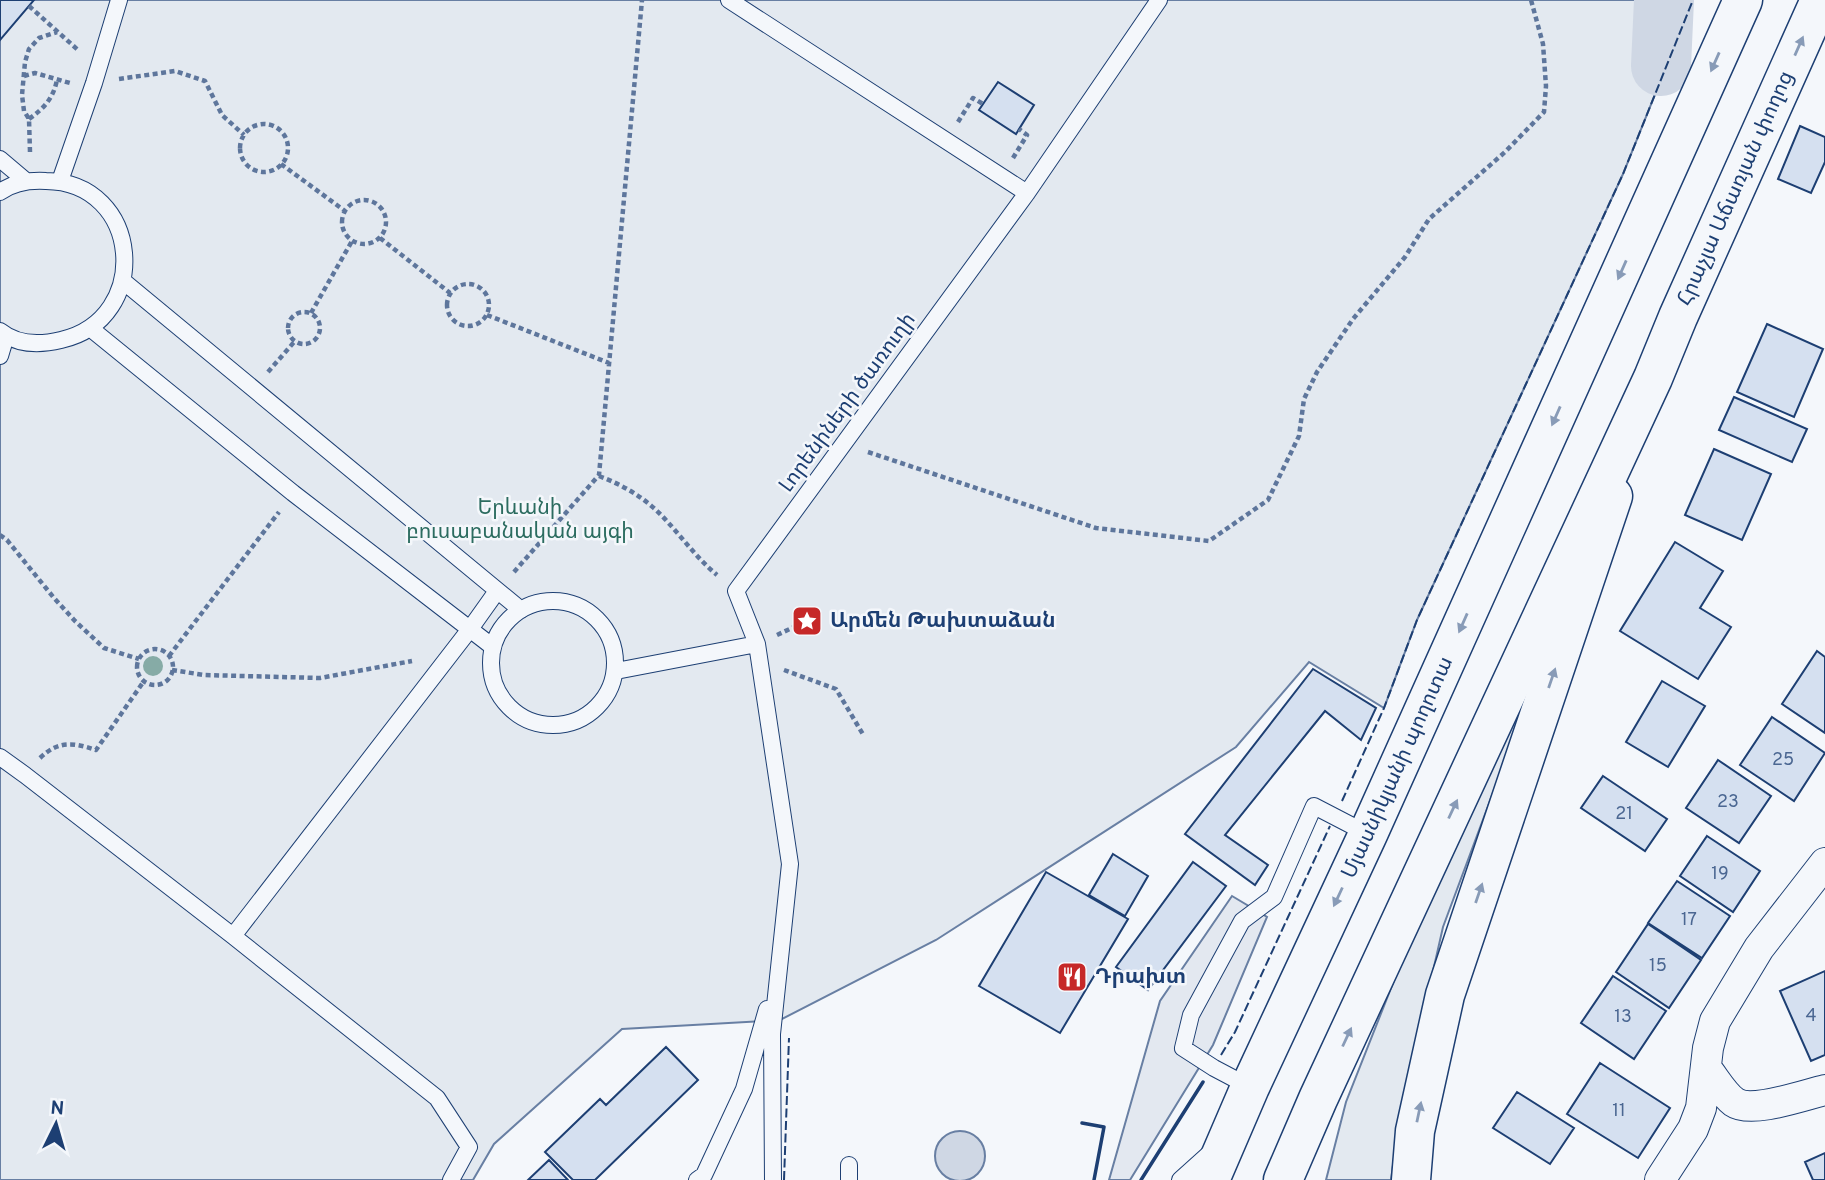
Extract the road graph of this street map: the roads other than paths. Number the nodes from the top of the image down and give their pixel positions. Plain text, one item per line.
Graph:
1 (119, 0) edge
2 (729, 0) edge
3 (1159, 0) edge
4 (1743, 0) edge
5 (1820, 0) edge
6 (0, 159) edge
7 (26, 180) junction
8 (61, 181) junction
9 (0, 192) edge
10 (1027, 193) junction
11 (123, 281) junction
12 (90, 328) junction
13 (3, 333) edge
14 (0, 356) edge
15 (1653, 378) junction
16 (497, 592) junction
17 (520, 610) junction
18 (470, 629) junction
19 (762, 642) junction
20 (493, 647) junction
21 (616, 671) junction
22 (0, 757) edge
23 (1368, 834) junction
24 (1825, 863) edge
25 (233, 936) junction
26 (779, 963) junction
27 (1706, 1068) junction
28 (1250, 1087) junction
29 (1825, 1090) edge
30 (1229, 1135) junction
31 (1295, 1173) edge
32 (454, 1178) edge
33 (704, 1178) edge
34 (772, 1180) edge
35 (1180, 1180) edge
36 (1210, 1180) edge
37 (1412, 1180) edge
38 (1660, 1180) edge

1 - 8 lane
2 - 10 lane
3 - 10 lane, Լորենիների ծառուղի
4 -> 23 main road, Մյասնիկյանի պողոտա
15 -> 5 main road, Հրաչյա Աճառյան փողոց
6 - 7 lane
7 - 8 lane
7 - 9 lane
8 - 11 lane
10 - 19 lane, Լորենիների ծառուղի
11 - 12 lane
11 - 16 lane
12 - 13 lane
12 - 18 lane
13 - 14 lane
31 -> 15 main road
37 -> 15 main road
16 - 17 lane
16 - 18 lane
17 - 20 lane
17 - 21 lane
18 - 20 lane
18 - 25 lane
19 - 21 lane
19 - 26 lane
20 - 21 lane
22 - 25 lane
23 -> 28 main road, Մյասնիկյանի պողոտա
23 - 28 lane
24 - 27 street
25 - 32 lane
26 - 33 lane
26 - 34 lane
27 - 29 street
27 - 38 street
28 - 30 main road, Մյասնիկյանի պողոտա
30 - 35 lane
30 - 36 main road, Մյասնիկյանի պողոտա

